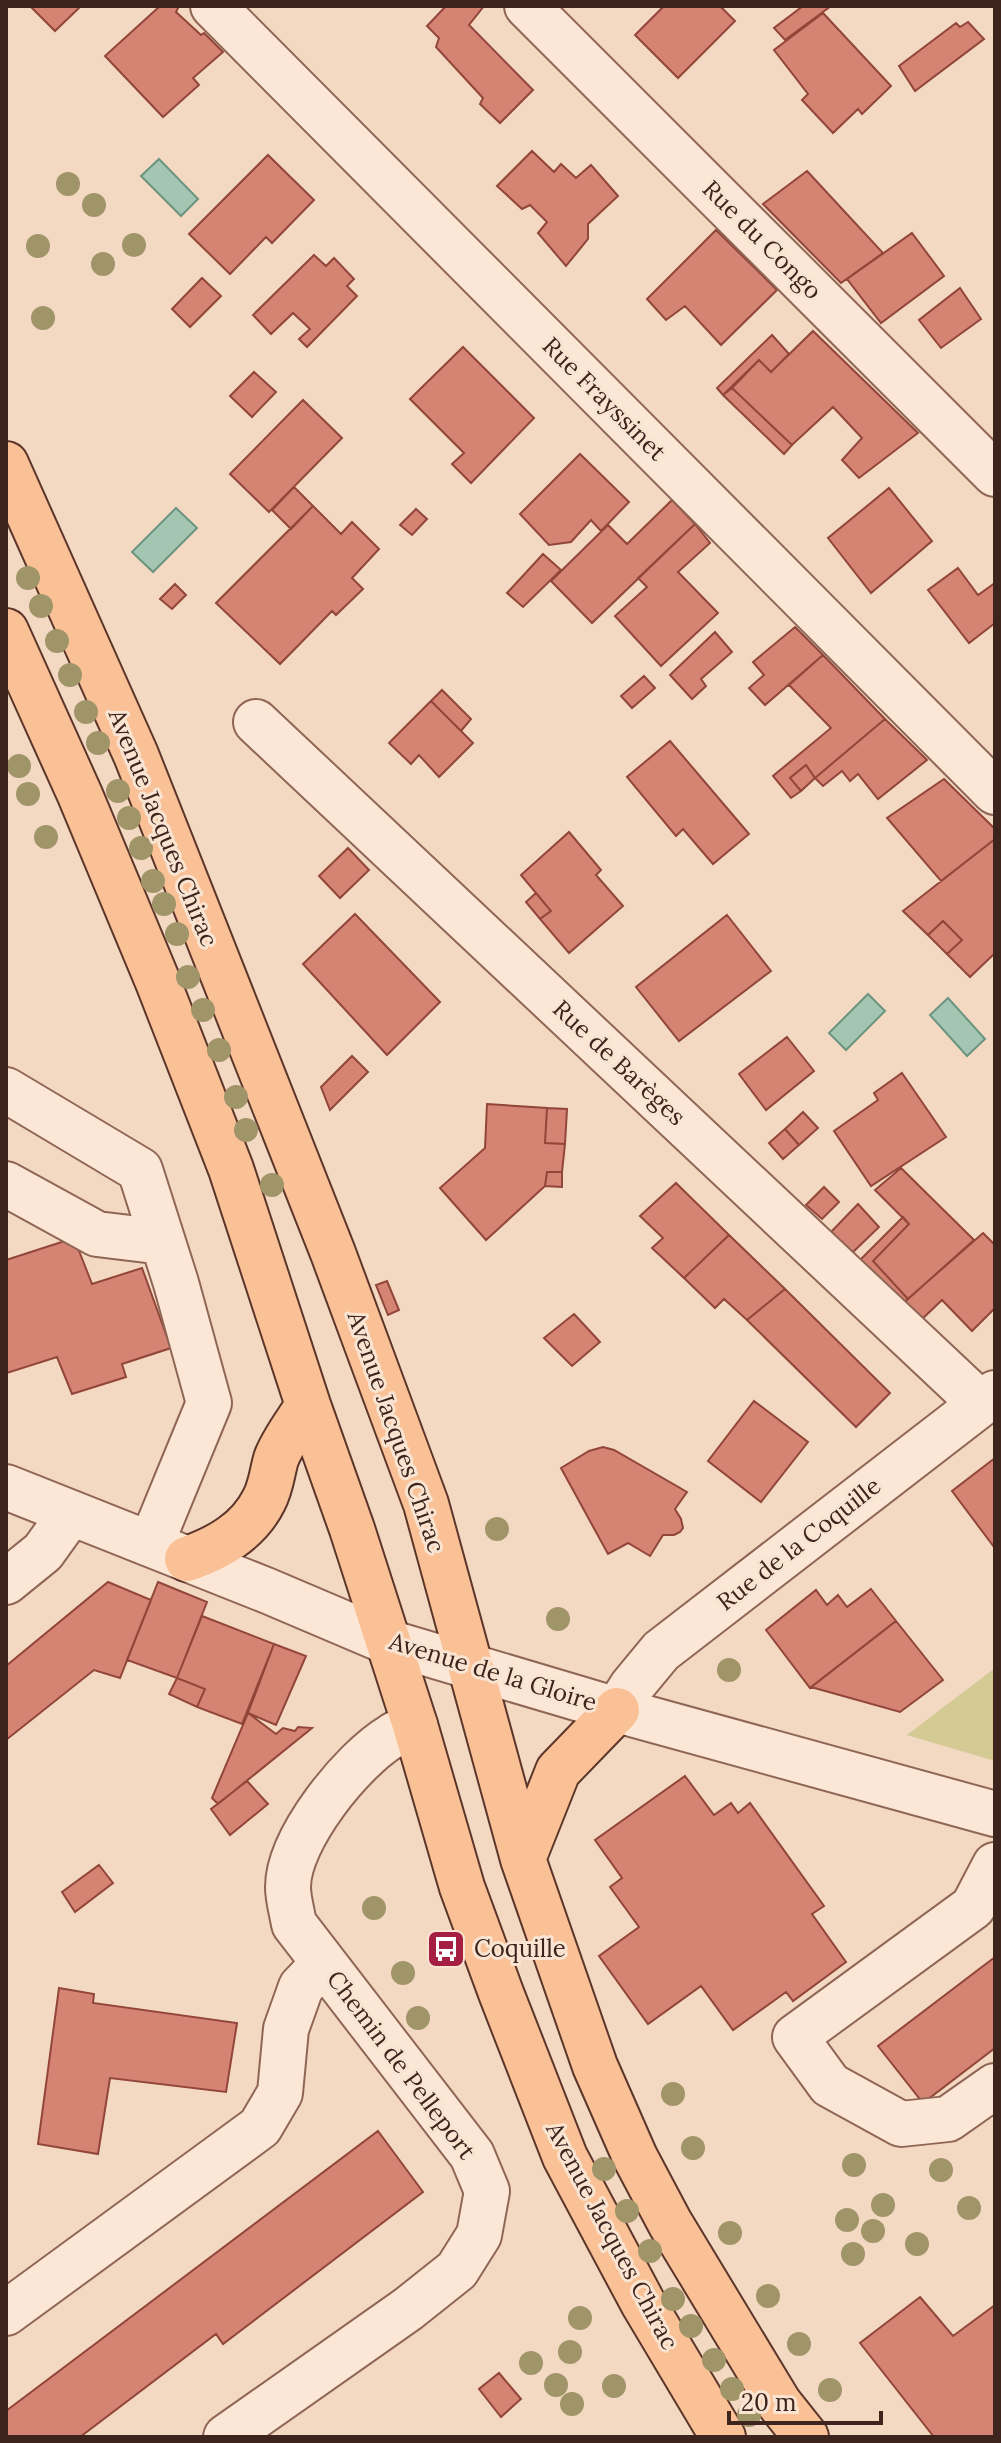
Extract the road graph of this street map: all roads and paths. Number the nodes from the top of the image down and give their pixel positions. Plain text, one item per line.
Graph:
1 (213, 6) edge
2 (527, 6) edge
3 (6, 464) edge
4 (995, 474) edge
5 (6, 631) edge
6 (256, 722) dead end
7 (995, 792) edge
8 (6, 1090) edge
9 (6, 1184) edge
10 (163, 1242) junction
11 (988, 1398) edge
12 (308, 1405) junction
13 (6, 1487) edge
14 (71, 1513) junction
15 (169, 1552) junction
16 (6, 1582) edge
17 (388, 1642) junction
18 (469, 1667) junction
19 (617, 1710) junction
20 (415, 1725) junction
21 (995, 1814) edge
22 (523, 1859) junction
23 (995, 1865) edge
24 (324, 1963) junction
25 (990, 2101) edge
26 (6, 2313) edge
27 (226, 2437) edge
28 (723, 2437) edge
29 (806, 2437) edge

1 - 7 street, Rue Frayssinet
2 - 4 street, Rue du Congo
3 - 18 main road, Avenue Jacques Chirac
5 - 12 main road, Avenue Jacques Chirac
6 - 11 street, Rue de Barèges
8 - 10 street
9 - 10 street
10 - 15 street
11 - 19 street, Rue de la Coquille
12 - 15 main road
12 - 17 main road, Avenue Jacques Chirac
13 - 14 street, Avenue de la Gloire
14 - 15 street, Avenue de la Gloire
14 - 16 street
15 - 17 street, Avenue de la Gloire
17 - 18 street, Avenue de la Gloire
17 - 20 main road, Avenue Jacques Chirac
18 - 19 street, Avenue de la Gloire
18 - 22 main road, Avenue Jacques Chirac
19 - 21 street, Avenue de la Gloire
19 - 22 main road
20 - 24 street, Chemin de Pelleport
20 - 28 main road, Avenue Jacques Chirac
22 - 29 main road, Avenue Jacques Chirac
23 - 25 street
24 - 26 street
24 - 27 street, Chemin de Pelleport

